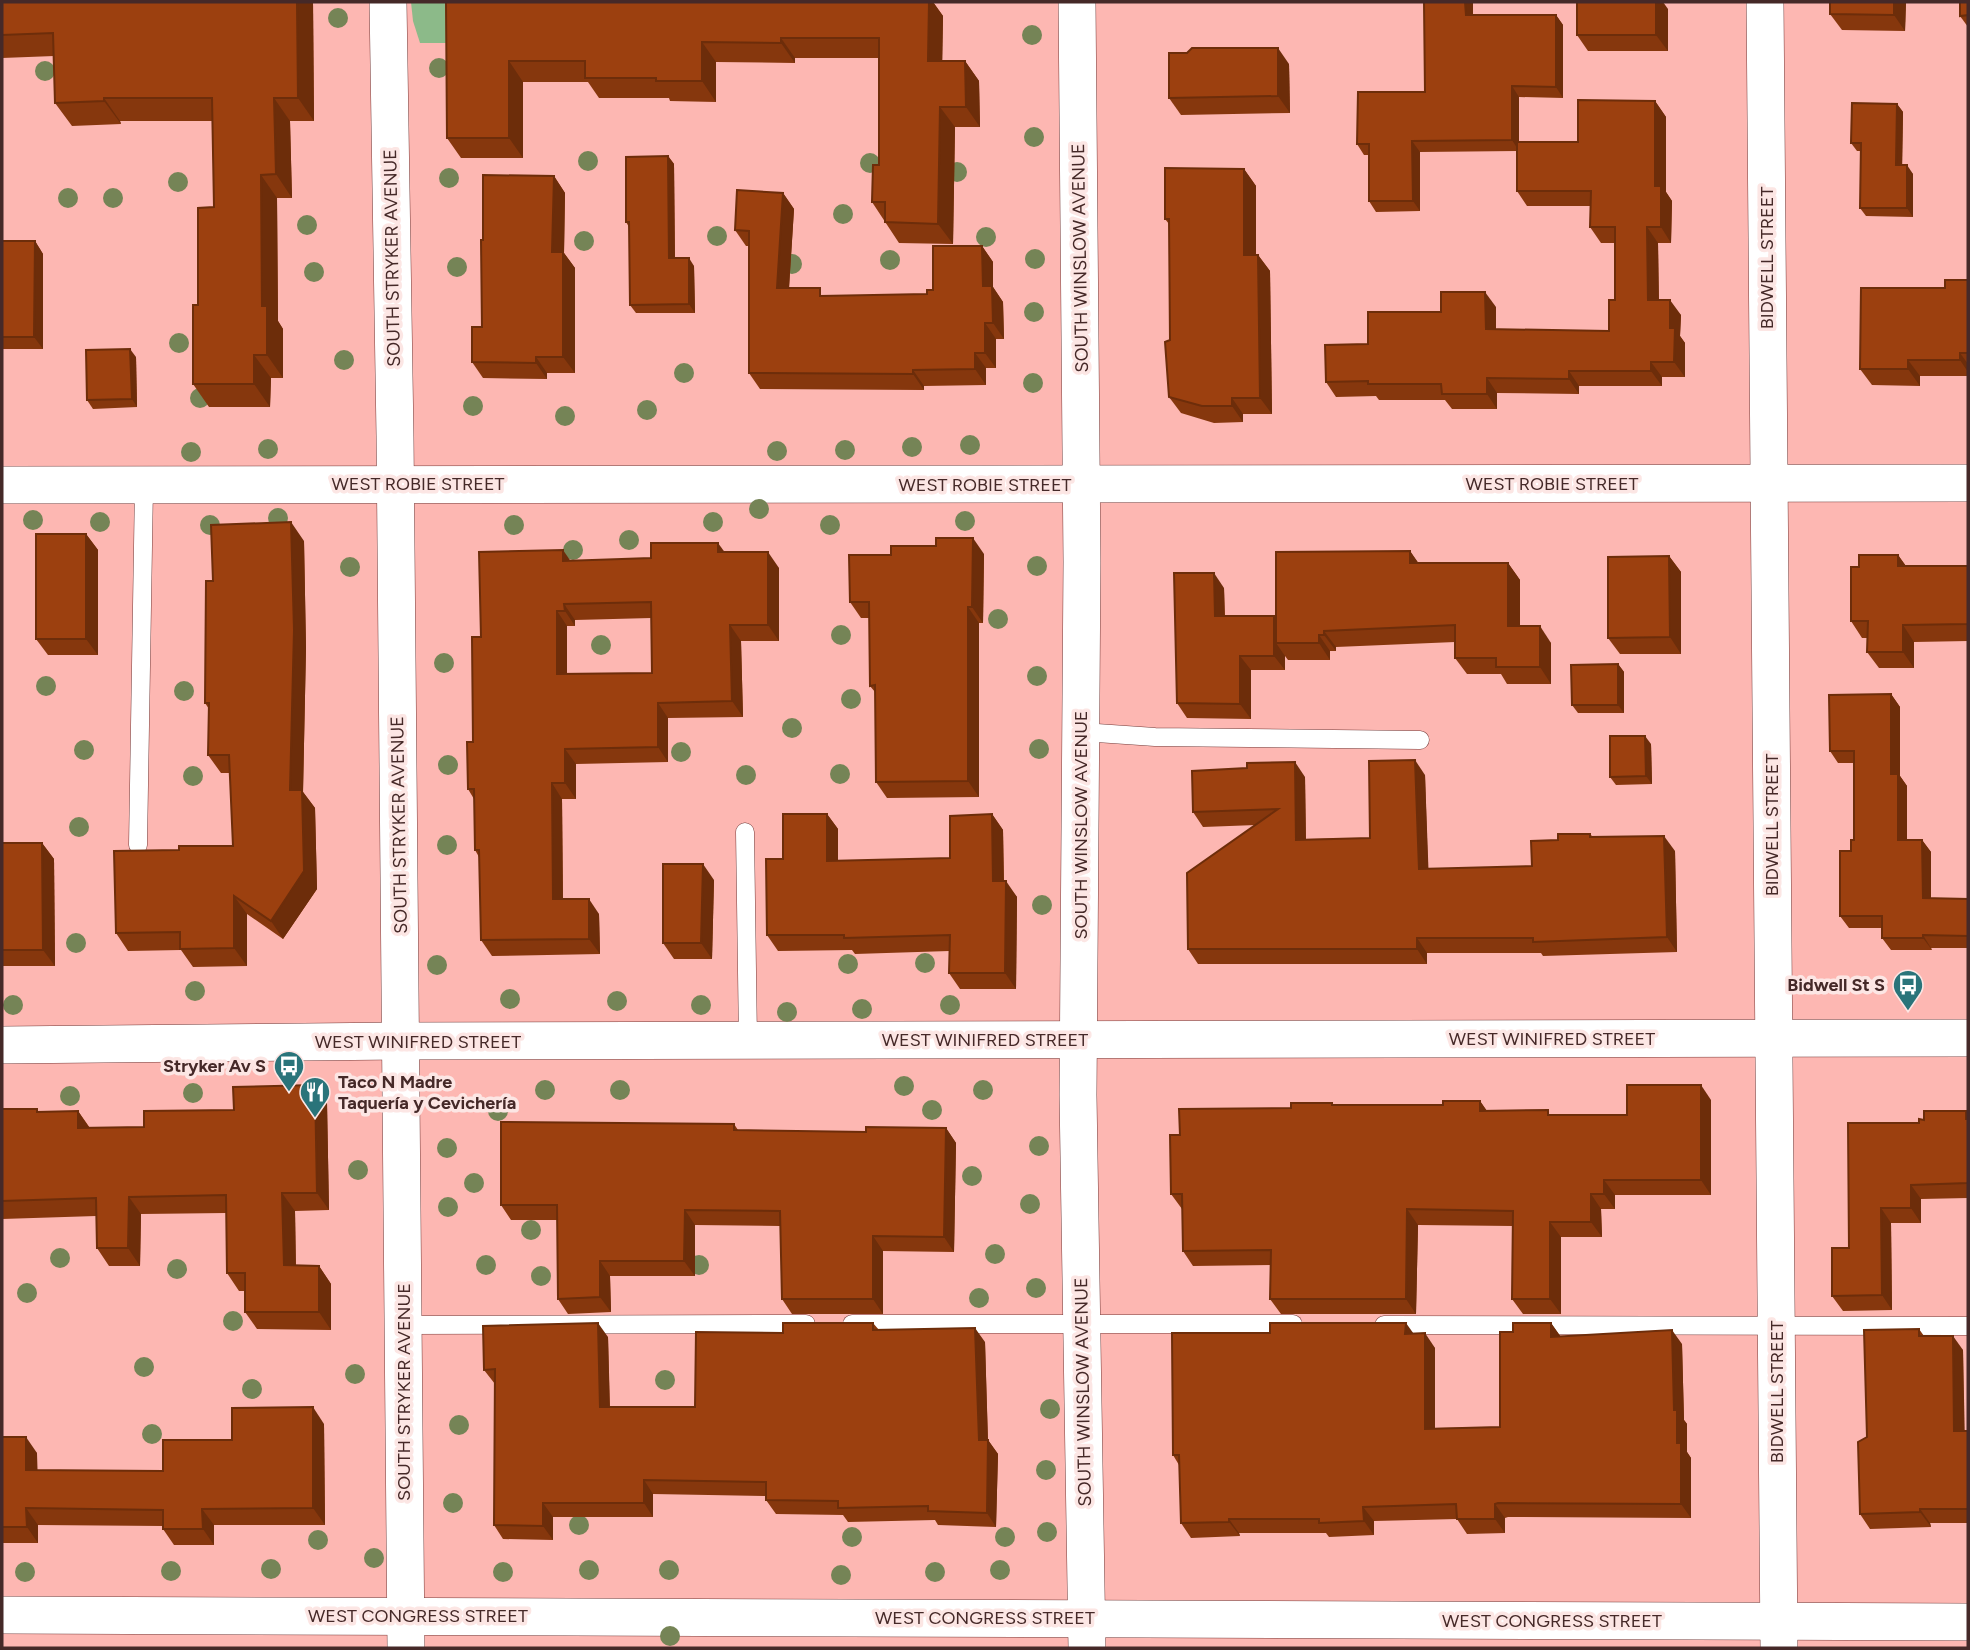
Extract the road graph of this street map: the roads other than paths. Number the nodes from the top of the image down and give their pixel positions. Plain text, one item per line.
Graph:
1 (388, 2) edge
2 (1077, 2) edge
3 (1765, 2) edge
4 (396, 484) junction
5 (1769, 484) junction
6 (1968, 484) edge
7 (2, 485) edge
8 (144, 486) junction
9 (1081, 486) junction
10 (1082, 732) junction
11 (1420, 740) dead end
12 (745, 832) dead end
13 (138, 845) dead end
14 (1968, 1038) edge
15 (1774, 1039) junction
16 (1080, 1040) junction
17 (401, 1041) junction
18 (748, 1041) junction
19 (2, 1045) edge
20 (1082, 1324) junction
21 (404, 1325) junction
22 (1312, 1325) edge
23 (1368, 1325) edge
24 (1776, 1326) junction
25 (1968, 1326) edge
26 (2, 1615) edge
27 (1968, 1622) edge
28 (405, 1632) edge
29 (1087, 1633) edge
30 (1779, 1635) edge

1 - 4 street, SOUTH STRYKER AVENUE
2 - 9 street, SOUTH WINSLOW AVENUE
3 - 5 street, BIDWELL STREET
4 - 8 street, WEST ROBIE STREET
4 - 9 street, WEST ROBIE STREET
4 - 17 street, SOUTH STRYKER AVENUE
5 - 6 street, WEST ROBIE STREET
5 - 9 street, WEST ROBIE STREET
5 - 15 street, BIDWELL STREET
7 - 8 street, WEST ROBIE STREET
8 - 13 lane
9 - 10 street, SOUTH WINSLOW AVENUE
10 - 11 lane
10 - 16 street, SOUTH WINSLOW AVENUE
12 - 18 lane
14 - 15 street, WEST WINIFRED STREET
15 - 16 street, WEST WINIFRED STREET
15 - 24 street, BIDWELL STREET
16 - 18 street, WEST WINIFRED STREET
16 - 20 street, SOUTH WINSLOW AVENUE
17 - 18 street, WEST WINIFRED STREET
17 - 19 street, WEST WINIFRED STREET
17 - 21 street, SOUTH STRYKER AVENUE
20 - 21 lane
20 - 22 lane
20 - 29 street, SOUTH WINSLOW AVENUE
21 - 28 street, SOUTH STRYKER AVENUE
23 - 24 lane
24 - 25 lane
24 - 30 street, BIDWELL STREET
26 - 28 street, WEST CONGRESS STREET
27 - 30 street, WEST CONGRESS STREET
28 - 29 street, WEST CONGRESS STREET
29 - 30 street, WEST CONGRESS STREET

